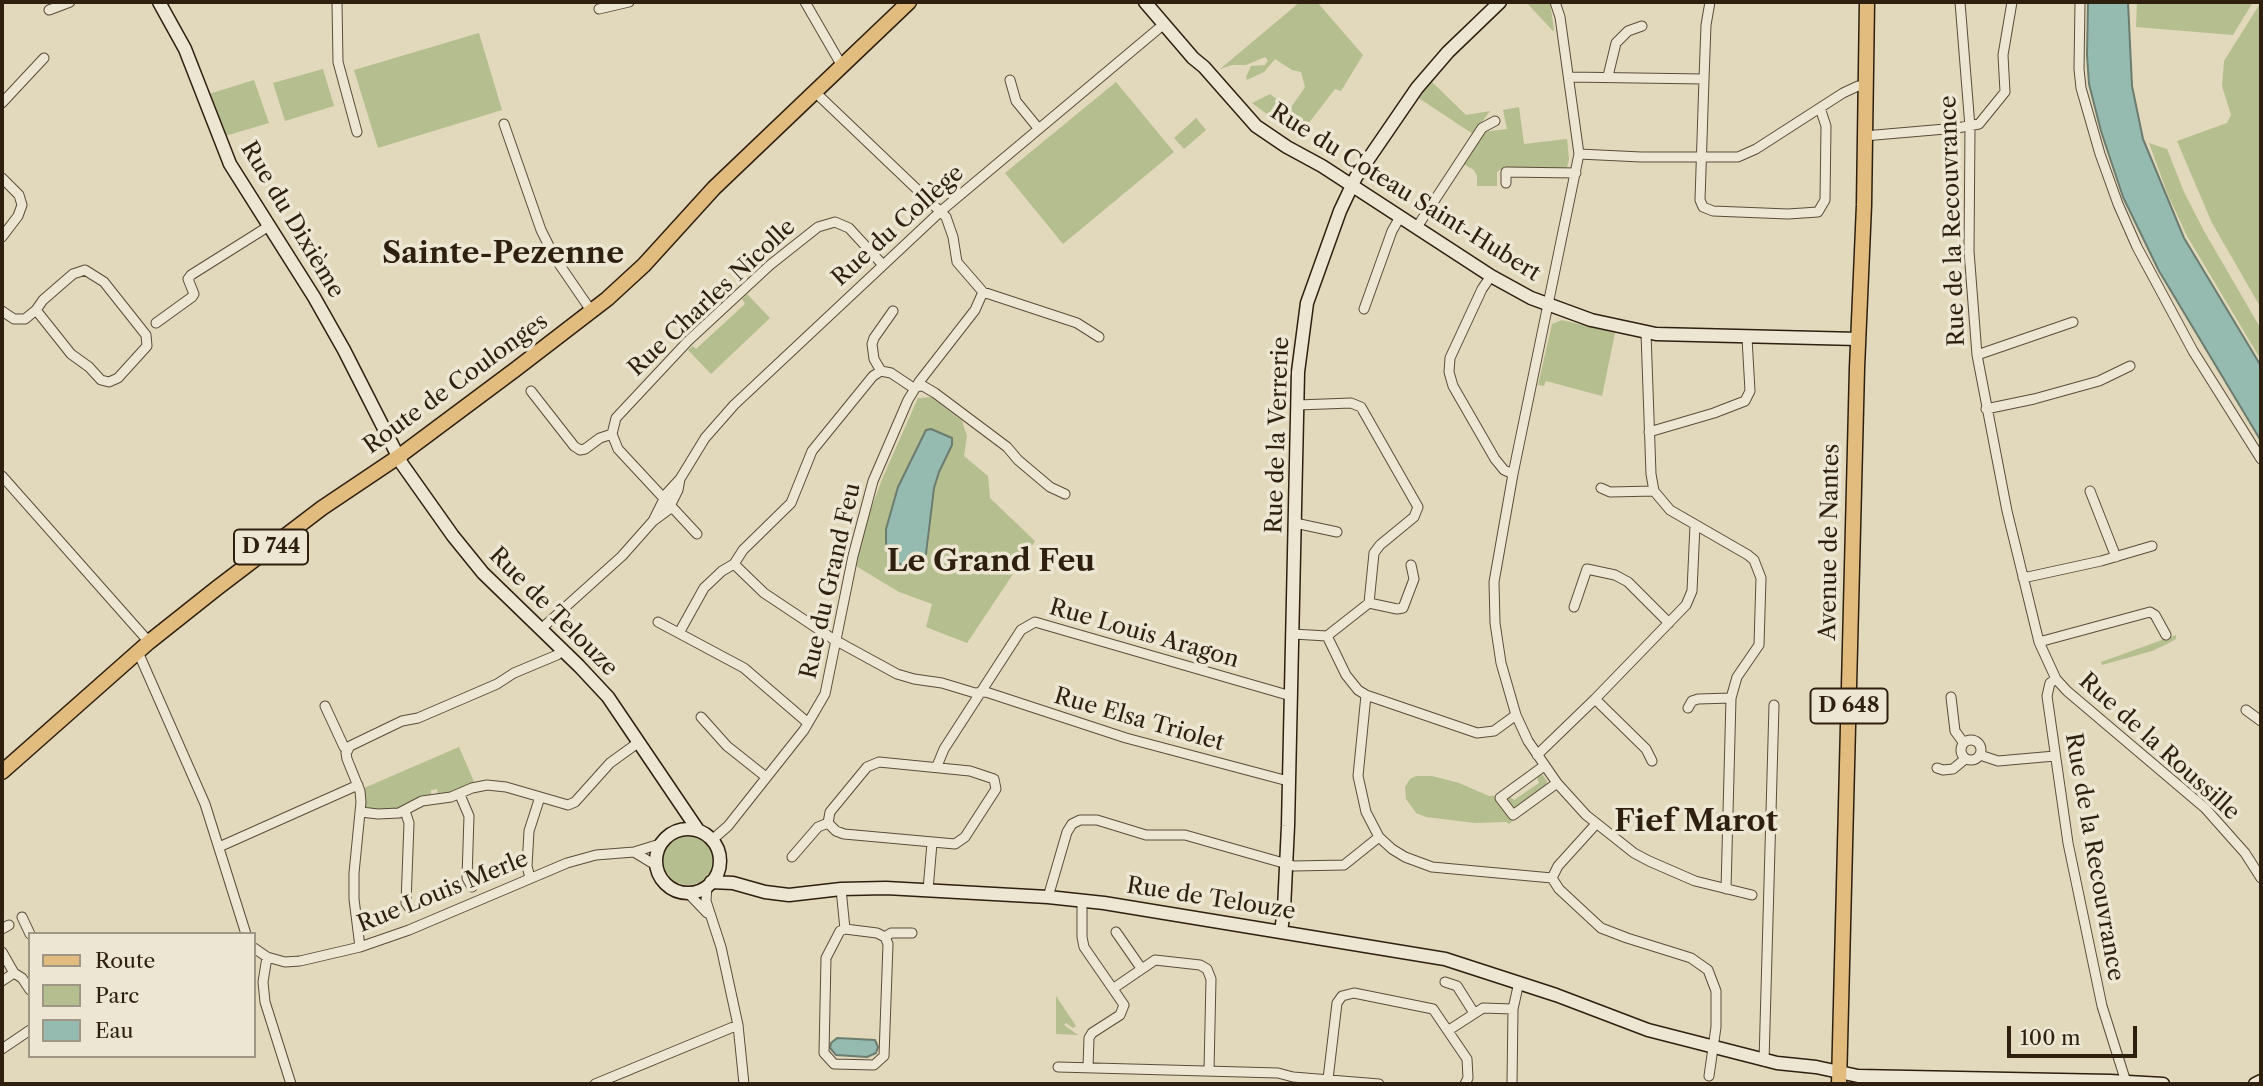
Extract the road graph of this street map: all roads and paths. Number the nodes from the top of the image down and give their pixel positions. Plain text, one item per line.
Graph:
1 (70, 2) edge
2 (159, 2) edge
3 (337, 2) edge
4 (629, 2) edge
5 (805, 2) edge
6 (909, 2) edge
7 (1145, 2) edge
8 (1500, 2) edge
9 (1555, 2) edge
10 (1561, 2) edge
11 (1710, 2) edge
12 (1867, 2) edge
13 (1960, 2) edge
14 (2012, 2) edge
15 (2080, 2) edge
16 (599, 9) dead end
17 (49, 10) dead end
18 (1560, 17) junction
19 (1164, 24) junction
20 (1642, 26) dead end
21 (44, 58) dead end
22 (842, 66) junction
23 (1608, 76) junction
24 (1569, 77) junction
25 (1704, 79) junction
26 (1010, 80) dead end
27 (1865, 86) junction
28 (814, 92) junction
29 (2, 103) edge
30 (1820, 108) junction
31 (1495, 121) dead end
32 (504, 124) dead end
33 (1970, 127) junction
34 (1038, 128) junction
35 (357, 132) dead end
36 (1864, 136) junction
37 (1579, 154) junction
38 (1702, 158) junction
39 (1576, 173) junction
40 (2, 178) edge
41 (1506, 183) dead end
42 (1351, 186) junction
43 (941, 211) junction
44 (1400, 217) junction
45 (269, 226) junction
46 (1417, 227) junction
47 (2, 236) edge
48 (883, 265) junction
49 (1491, 276) junction
50 (983, 292) junction
51 (1549, 306) junction
52 (1364, 309) dead end
53 (36, 310) junction
54 (2, 311) edge
55 (893, 311) dead end
56 (592, 312) junction
57 (2073, 322) dead end
58 (156, 323) dead end
59 (1646, 333) junction
60 (1099, 337) dead end
61 (1747, 338) junction
62 (1858, 339) junction
63 (1977, 355) junction
64 (2130, 366) dead end
65 (881, 371) junction
66 (916, 387) junction
67 (531, 391) dead end
68 (1298, 405) junction
69 (1986, 409) junction
70 (1649, 432) junction
71 (612, 434) junction
72 (398, 457) junction
73 (2261, 459) edge
74 (1513, 474) junction
75 (2, 476) edge
76 (1601, 488) dead end
77 (1654, 491) junction
78 (2090, 491) dead end
79 (1065, 494) dead end
80 (667, 502) junction
81 (1295, 523) junction
82 (1695, 525) junction
83 (1337, 532) dead end
84 (697, 534) dead end
85 (2152, 546) dead end
86 (2116, 556) junction
87 (734, 564) junction
88 (1411, 565) dead end
89 (2024, 578) junction
90 (1369, 603) junction
91 (1574, 607) dead end
92 (658, 622) dead end
93 (1669, 623) junction
94 (541, 629) junction
95 (679, 633) junction
96 (1293, 634) junction
97 (2166, 635) dead end
98 (1327, 636) junction
99 (837, 640) junction
100 (2039, 642) junction
101 (143, 647) junction
102 (563, 650) junction
103 (2056, 678) junction
104 (980, 693) junction
105 (1366, 695) junction
106 (1291, 696) junction
107 (1951, 697) dead end
108 (1731, 698) junction
109 (1595, 699) junction
110 (1774, 705) dead end
111 (325, 706) dead end
112 (1688, 708) dead end
113 (2246, 709) dead end
114 (1516, 715) junction
115 (701, 717) dead end
116 (2261, 721) edge
117 (808, 723) junction
118 (639, 742) junction
119 (1964, 742) junction
120 (348, 750) junction
121 (1537, 755) junction
122 (1980, 755) junction
123 (2054, 756) junction
124 (1965, 759) junction
125 (1652, 761) dead end
126 (937, 766) junction
127 (1544, 766) junction
128 (1937, 768) dead end
129 (2, 772) edge
130 (766, 777) junction
131 (1288, 781) junction
132 (1557, 783) junction
133 (358, 785) junction
134 (460, 795) junction
135 (540, 797) junction
136 (676, 798) junction
137 (405, 811) junction
138 (361, 812) junction
139 (828, 823) junction
140 (1595, 824) junction
141 (698, 830) junction
142 (672, 833) junction
143 (1379, 837) junction
144 (712, 840) junction
145 (932, 843) junction
146 (660, 844) junction
147 (219, 847) junction
148 (634, 852) junction
149 (792, 857) dead end
150 (720, 859) junction
151 (1286, 865) junction
152 (657, 866) junction
153 (2261, 877) edge
154 (530, 878) junction
155 (1552, 878) junction
156 (709, 884) junction
157 (748, 886) junction
158 (472, 887) dead end
159 (841, 889) junction
160 (1726, 889) junction
161 (928, 890) junction
162 (687, 892) junction
163 (1752, 895) dead end
164 (1048, 897) junction
165 (1082, 901) junction
166 (411, 910) dead end
167 (22, 917) dead end
168 (712, 920) junction
169 (845, 929) junction
170 (29, 932) edge
171 (245, 932) edge
172 (1116, 932) dead end
173 (1281, 932) junction
174 (912, 933) dead end
175 (887, 941) junction
176 (360, 947) junction
177 (256, 949) edge
178 (2, 951) edge
179 (267, 957) junction
180 (1140, 968) junction
181 (14, 973) junction
182 (2, 981) edge
183 (1446, 982) dead end
184 (1519, 982) junction
185 (28, 987) edge
186 (1114, 988) junction
187 (1513, 1009) junction
188 (1474, 1013) junction
189 (738, 1025) junction
190 (1449, 1030) junction
191 (28, 1031) edge
192 (1712, 1047) junction
193 (2, 1049) edge
194 (1763, 1060) junction
195 (1058, 1067) dead end
196 (1088, 1067) junction
197 (1209, 1070) junction
198 (1821, 1070) junction
199 (1709, 1076) dead end
200 (1839, 1078) edge
201 (1328, 1079) junction
202 (2261, 1081) edge
203 (2131, 1083) edge
204 (291, 1084) edge
205 (595, 1084) edge
206 (744, 1084) edge
207 (1379, 1084) edge
208 (1465, 1084) edge
209 (1511, 1084) edge
210 (2163, 1084) edge
211 (2255, 1084) edge

1 - 17 street
2 - 45 street, Rue du Dixième
3 - 35 street
4 - 16 street
5 - 22 street
6 - 22 main road, Route de Coulonges / D 744
7 - 19 street, Rue du Coteau Saint-Hubert
8 - 42 street, Rue de la Verrerie
9 - 18 street
10 - 18 street
11 - 25 street
12 - 27 main road, Avenue de Nantes / D 648
13 - 33 street, Rue de la Recouvrance
14 - 33 street
15 - 73 street
18 - 24 street
19 - 34 street, Rue du Collège
19 - 42 street, Rue du Coteau Saint-Hubert
20 - 23 street
21 - 29 street
22 - 28 main road, Route de Coulonges / D 744
23 - 24 street
23 - 25 street
24 - 37 street
25 - 38 street
26 - 34 street
27 - 30 street
27 - 36 main road, Avenue de Nantes / D 648
28 - 43 street
28 - 56 main road, Route de Coulonges / D 744
30 - 38 street
30 - 38 street
31 - 46 street
32 - 56 street
33 - 36 street
33 - 63 street, Rue de la Recouvrance
34 - 43 street, Rue du Collège
36 - 62 main road, Avenue de Nantes / D 648
37 - 38 street
37 - 39 street
39 - 41 street
39 - 51 street
40 - 47 street
42 - 44 street, Rue du Coteau Saint-Hubert
42 - 68 street, Rue de la Verrerie
43 - 48 street, Rue du Collège
43 - 50 street
44 - 46 street, Rue du Coteau Saint-Hubert
44 - 52 street
45 - 58 street
45 - 72 street, Rue du Dixième
46 - 49 street, Rue du Coteau Saint-Hubert
48 - 71 street, Rue Charles Nicolle
48 - 80 street, Rue du Collège
49 - 51 street, Rue du Coteau Saint-Hubert
49 - 74 street
50 - 60 street
50 - 66 street, Rue du Grand Feu
51 - 59 street, Rue du Coteau Saint-Hubert
51 - 74 street
53 - 53 street
53 - 54 street
55 - 65 street
56 - 72 main road, Route de Coulonges / D 744
57 - 63 street
59 - 61 street, Rue du Coteau Saint-Hubert
59 - 70 street
61 - 62 street, Rue du Coteau Saint-Hubert
61 - 70 street
62 - 200 main road, Avenue de Nantes / D 648
63 - 69 street, Rue de la Recouvrance
64 - 69 street
65 - 66 street
65 - 87 street
66 - 79 street
66 - 99 street, Rue du Grand Feu
67 - 71 street
68 - 81 street, Rue de la Verrerie
68 - 90 street
69 - 89 street, Rue de la Recouvrance
70 - 77 street
71 - 80 street
72 - 94 street, Rue de Telouze
72 - 101 main road, Route de Coulonges / D 744
74 - 114 street
75 - 101 street
76 - 77 street
77 - 82 street
78 - 86 street
80 - 84 street
80 - 94 street, Rue du Collège
81 - 83 street
81 - 96 street, Rue de la Verrerie
82 - 93 street
82 - 108 street
85 - 86 street
86 - 89 street
87 - 95 street
87 - 99 street, Rue Elsa Triolet
88 - 90 street
89 - 100 street, Rue de la Recouvrance
90 - 98 street
91 - 93 street
92 - 95 street
93 - 109 street
94 - 102 street, Rue de Telouze
95 - 117 street
96 - 98 street
96 - 106 street, Rue de la Verrerie
97 - 100 street
98 - 105 street
99 - 104 street, Rue Elsa Triolet
99 - 117 street, Rue du Grand Feu
100 - 103 street, Rue de la Recouvrance
101 - 129 main road, Route de Coulonges / D 744
101 - 147 street
102 - 118 street, Rue de Telouze
102 - 120 street
103 - 123 street, Rue de la Recouvrance
103 - 153 street, Rue de la Roussille
104 - 106 street, Rue Louis Aragon
104 - 126 street, Rue Louis Aragon
104 - 131 street, Rue Elsa Triolet
105 - 114 street
105 - 143 street
106 - 131 street, Rue de la Verrerie
107 - 119 street
108 - 112 street
108 - 160 street
109 - 121 street
109 - 125 street
110 - 194 street
111 - 120 street
113 - 116 street
114 - 121 street
115 - 130 street
117 - 130 street, Rue du Grand Feu
118 - 135 street
118 - 136 street, Rue de Telouze
119 - 122 street
119 - 124 street
120 - 133 street
121 - 127 street
122 - 123 street
122 - 124 street
123 - 203 street, Rue de la Recouvrance
124 - 128 street
126 - 139 street
126 - 145 street
127 - 132 street
127 - 132 street
130 - 144 street, Rue du Grand Feu
131 - 151 street, Rue de la Verrerie
132 - 140 street
133 - 138 street
133 - 147 street
134 - 135 street
134 - 137 street
134 - 158 street
135 - 154 street
136 - 141 street, Rue de Telouze
136 - 142 street
137 - 138 street
137 - 166 street
138 - 176 street
139 - 145 street
139 - 149 street
140 - 155 street
140 - 160 street
141 - 142 street
141 - 144 street
142 - 146 street
143 - 151 street
143 - 155 street
144 - 150 street
145 - 161 street
146 - 148 street, Rue Louis Merle
146 - 152 street
147 - 171 street
148 - 152 street
148 - 154 street, Rue Louis Merle
150 - 156 street
150 - 157 street, Rue de Telouze
151 - 164 street
151 - 173 street, Rue de la Verrerie
152 - 162 street
154 - 176 street, Rue Louis Merle
155 - 192 street
156 - 157 street, Rue de Telouze
156 - 162 street
156 - 168 street
157 - 159 street, Rue de Telouze
159 - 161 street, Rue de Telouze
159 - 169 street
160 - 163 street
161 - 164 street, Rue de Telouze
162 - 168 street
164 - 165 street, Rue de Telouze
165 - 173 street, Rue de Telouze
165 - 186 street
167 - 170 street
168 - 189 street
169 - 175 street
169 - 175 street
172 - 180 street
173 - 184 street, Rue de Telouze
174 - 175 street
176 - 179 street, Rue Louis Merle
177 - 179 street
178 - 181 street
179 - 204 street
180 - 186 street
180 - 197 street
181 - 182 street
181 - 185 street
183 - 188 street
184 - 187 street
184 - 192 street, Rue de Telouze
186 - 196 street
187 - 188 street
187 - 209 street
188 - 190 street
189 - 205 street
189 - 206 street
190 - 201 street
190 - 208 street
191 - 193 street
192 - 194 street, Rue de Telouze
192 - 198 street, Rue de Telouze
192 - 199 street
194 - 198 street, Rue de Telouze
195 - 196 street
196 - 197 street
197 - 201 street
198 - 200 street, Rue de Telouze
200 - 203 street, Rue de Telouze
201 - 207 street
202 - 211 street
203 - 210 street, Rue de Telouze

